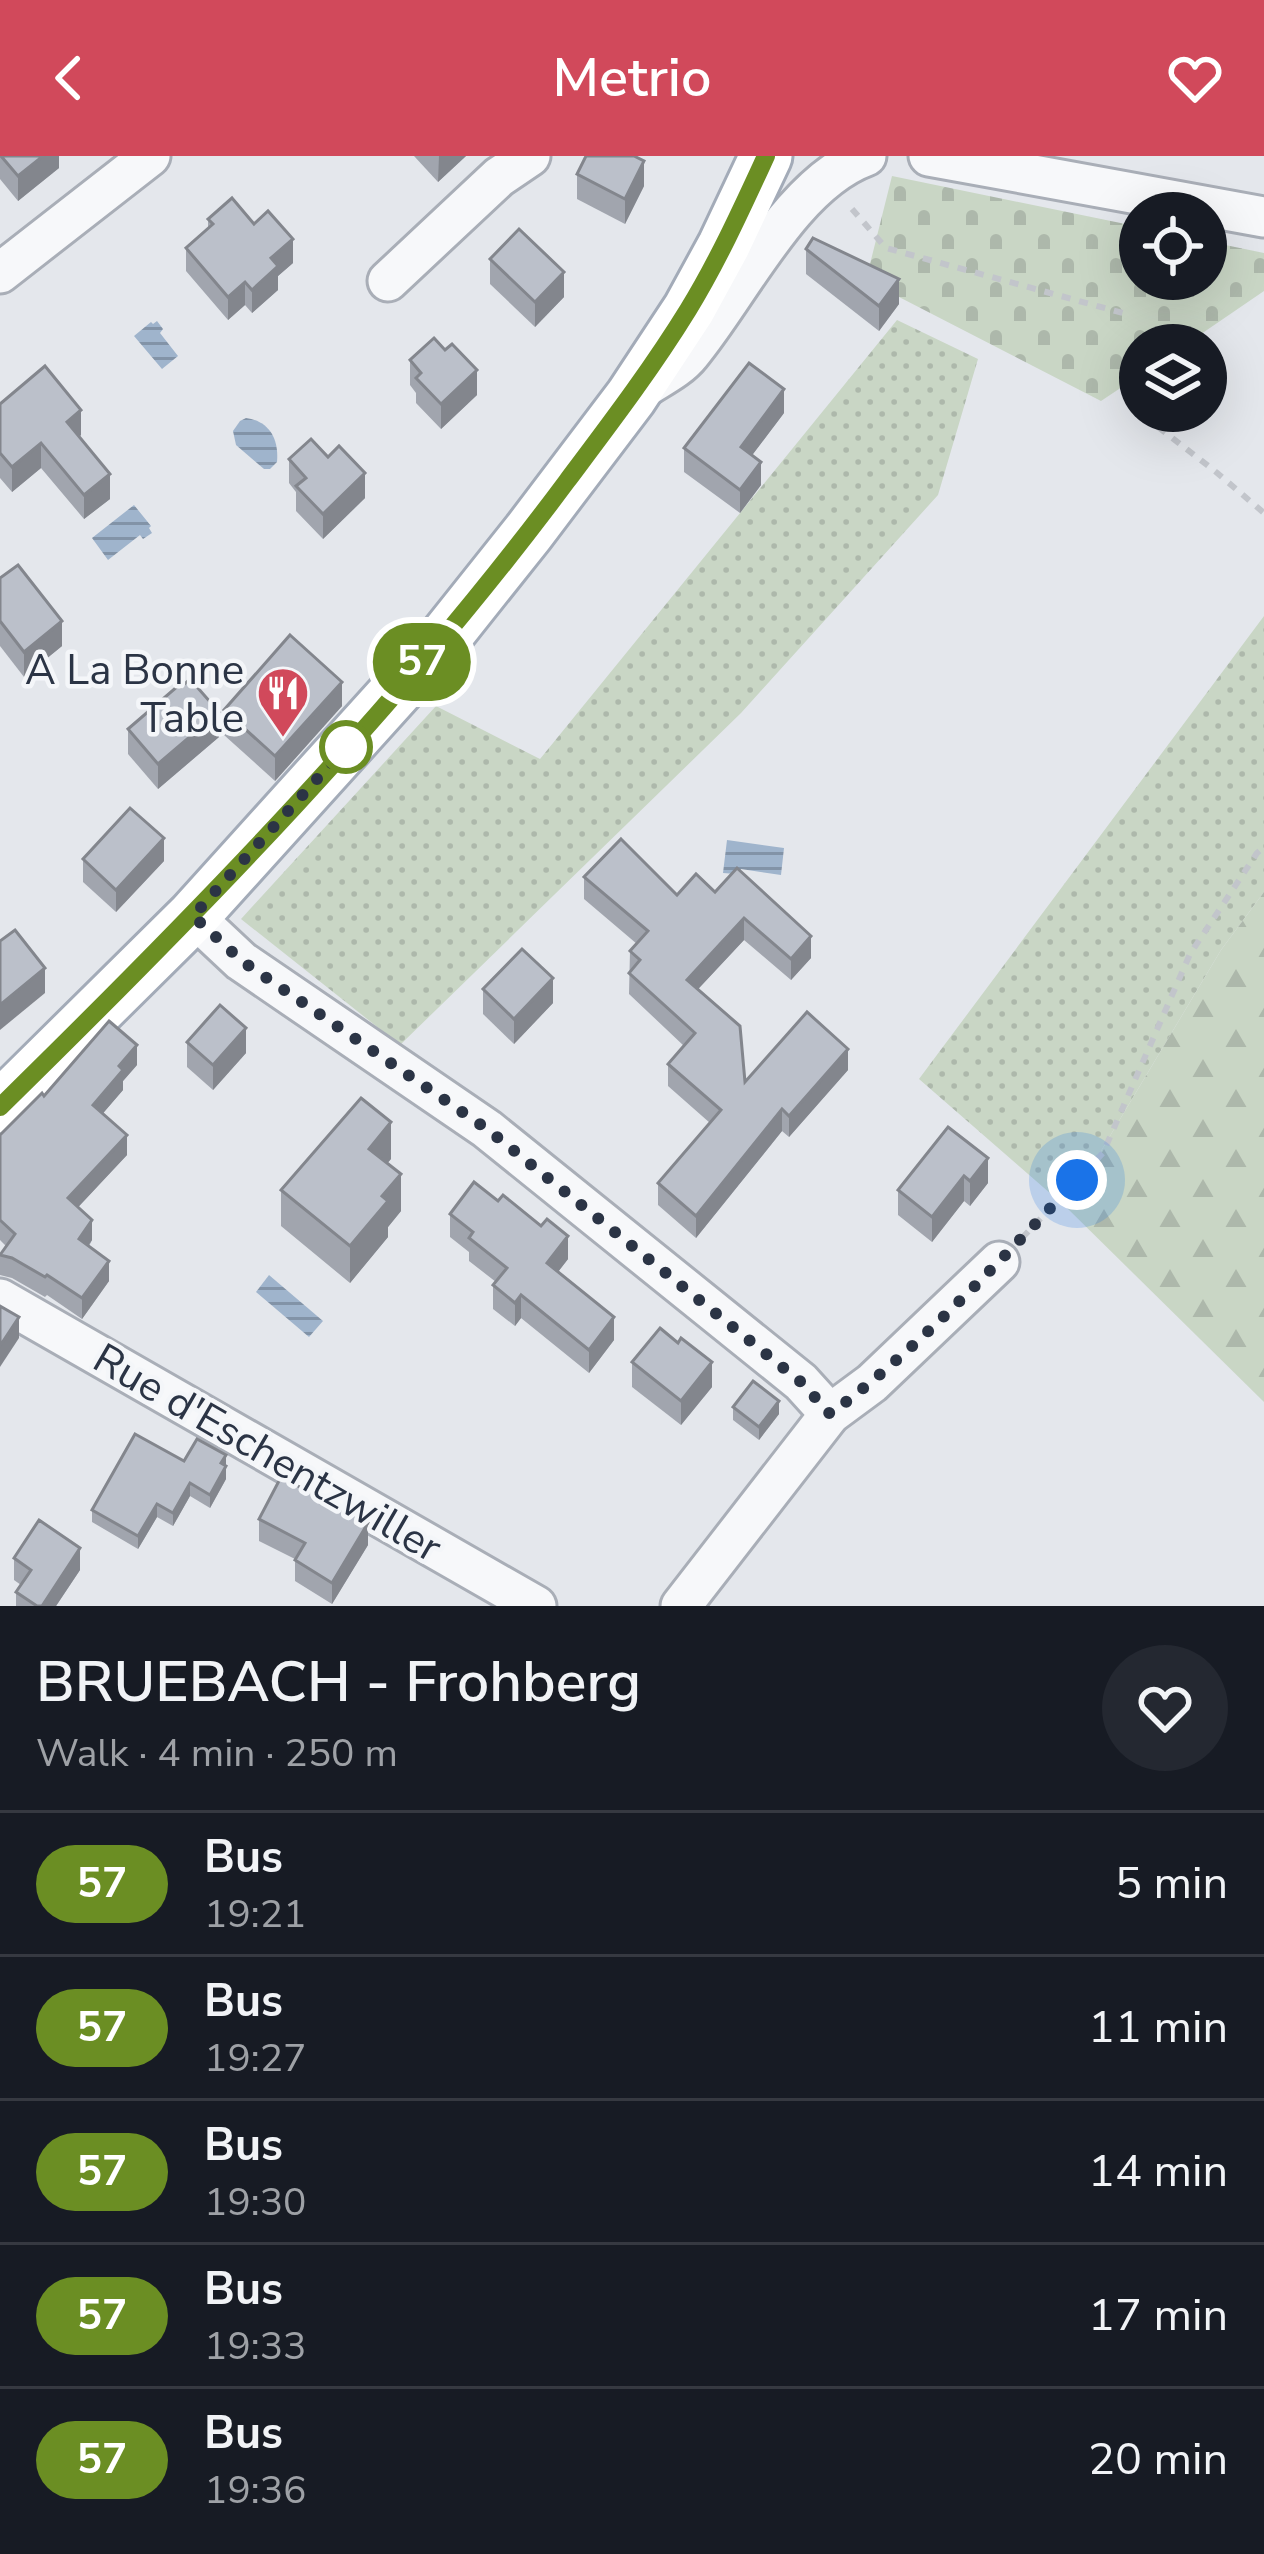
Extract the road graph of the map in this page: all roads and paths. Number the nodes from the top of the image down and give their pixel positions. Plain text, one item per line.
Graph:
1 (150, 156) edge
2 (530, 156) edge
3 (766, 156) edge
4 (866, 156) edge
5 (929, 156) edge
6 (826, 179) junction
7 (1264, 217) edge
8 (0, 273) edge
9 (388, 281) dead end
10 (1130, 315) dead end
11 (631, 397) junction
12 (1165, 432) edge
13 (1264, 513) edge
14 (1264, 847) edge
15 (193, 916) junction
16 (0, 1107) edge
17 (999, 1262) joint
18 (0, 1299) edge
19 (830, 1414) junction
20 (536, 1606) edge
21 (681, 1606) edge

1 - 8 street
2 - 9 street
3 - 11 main road
4 - 6 street
5 - 7 street
6 - 10 path
6 - 11 street
11 - 15 main road
12 - 13 path
14 - 17 path
15 - 16 main road
15 - 19 street
17 - 19 street
18 - 20 street, Rue d'Eschentzwiller
19 - 21 street

